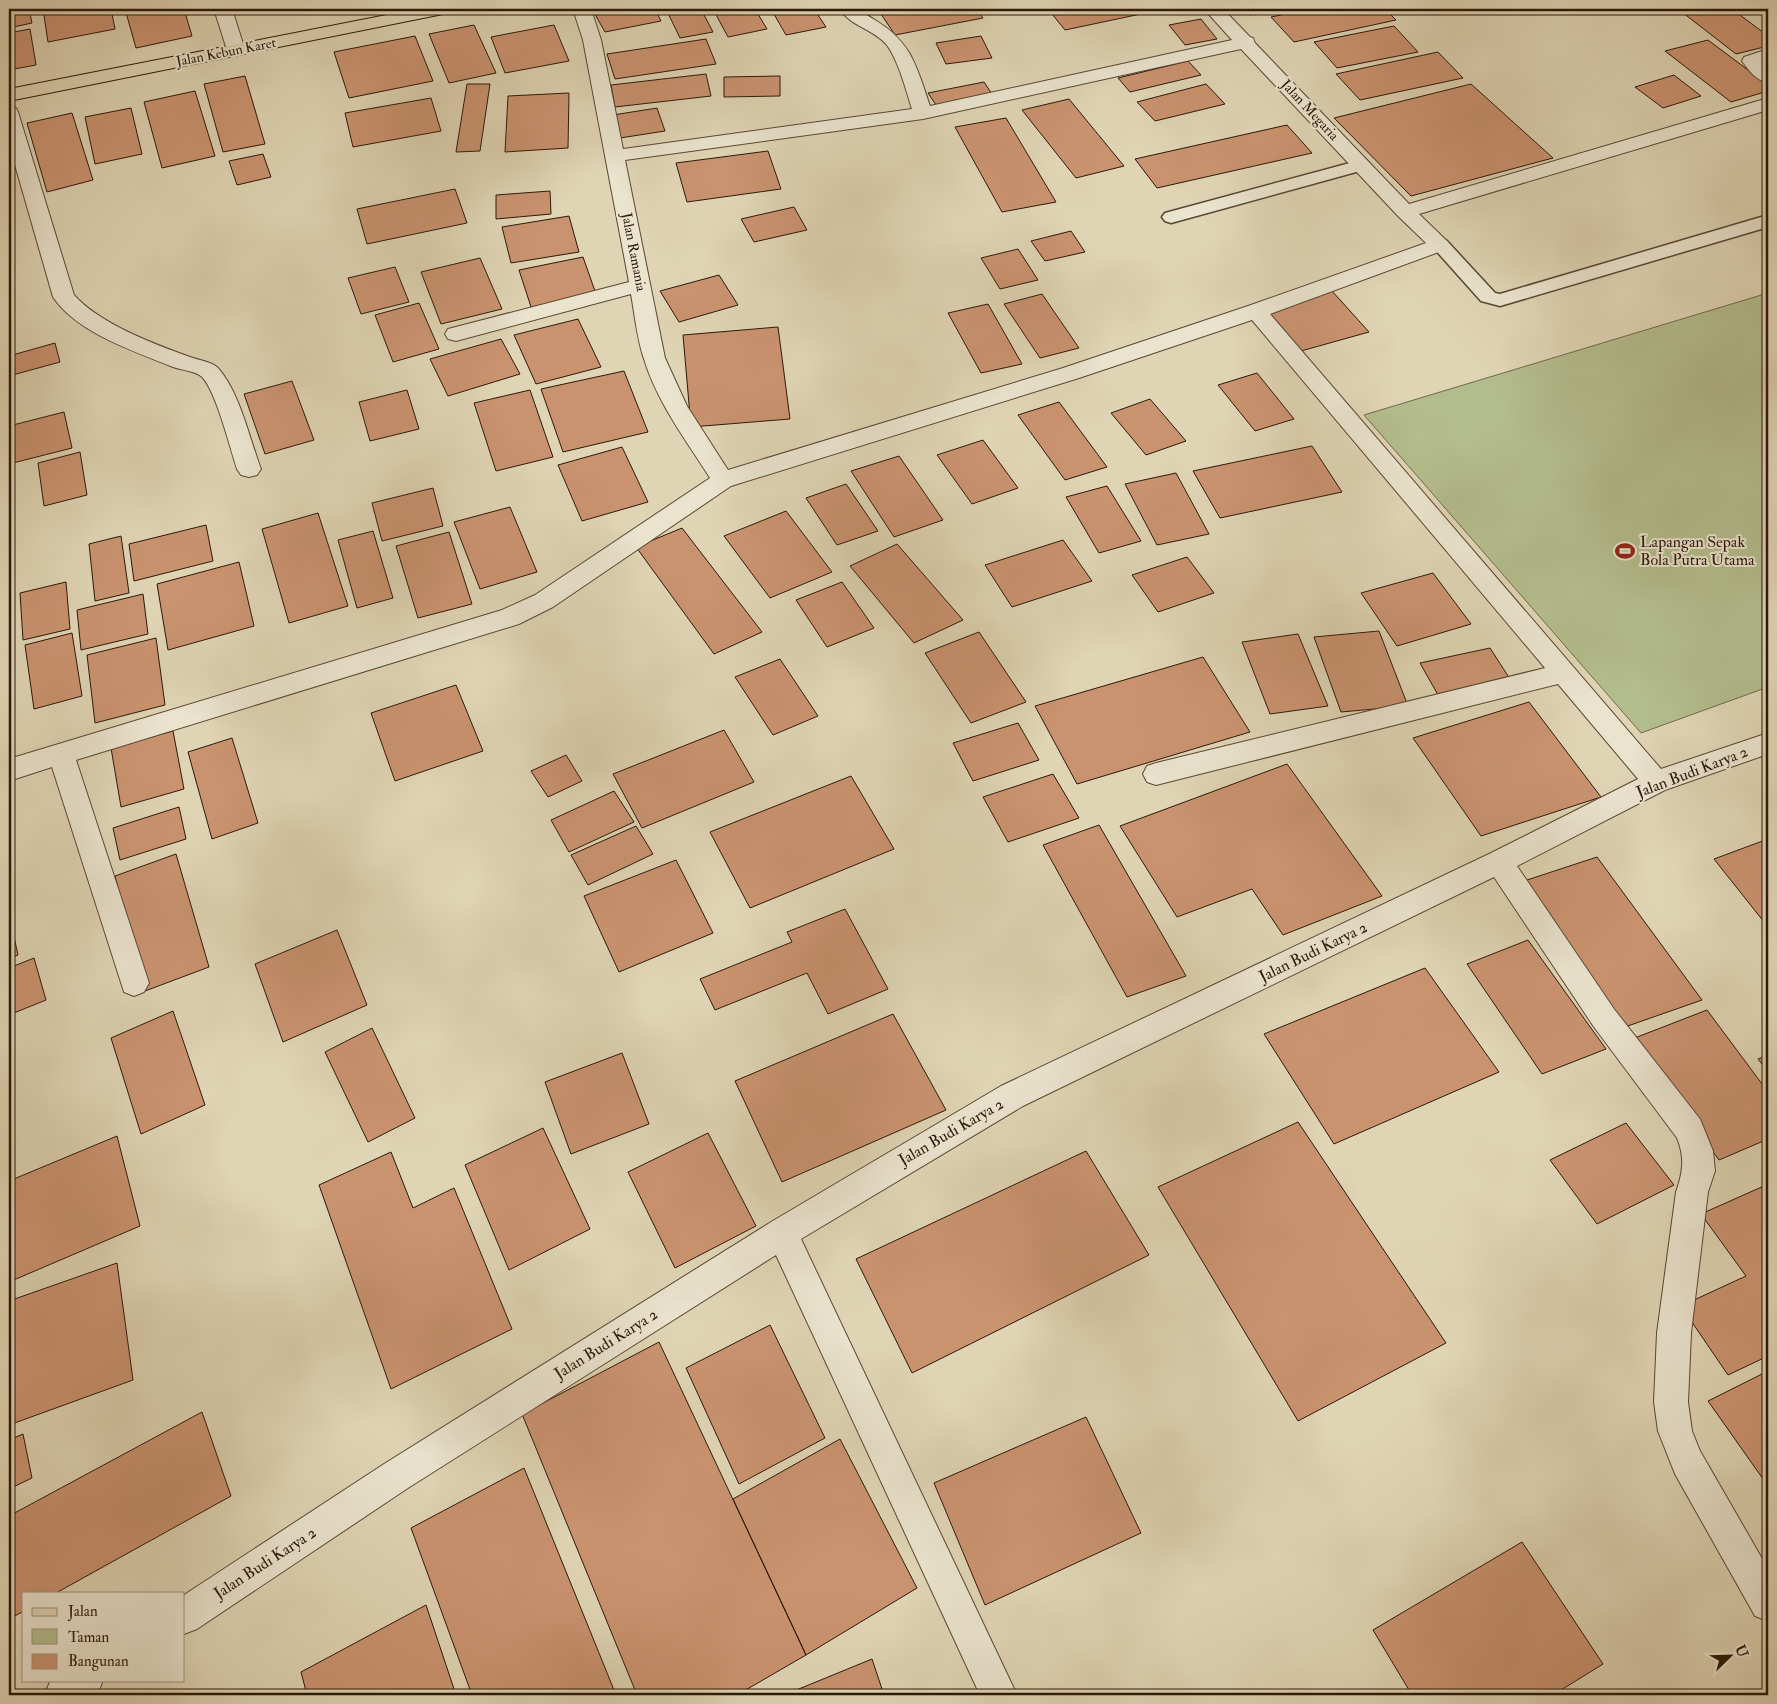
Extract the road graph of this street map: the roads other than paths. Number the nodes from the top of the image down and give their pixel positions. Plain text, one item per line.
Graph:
1 (223, 9) edge
2 (443, 9) edge
3 (582, 9) edge
4 (850, 9) edge
5 (1213, 9) edge
6 (1247, 42) junction
7 (236, 50) junction
8 (1768, 54) edge
9 (1768, 77) edge
10 (9, 95) edge
11 (1768, 104) edge
12 (9, 112) edge
13 (923, 113) junction
14 (615, 156) junction
15 (1361, 165) junction
16 (1405, 212) junction
17 (1171, 217) dead end
18 (1768, 221) edge
19 (1440, 245) junction
20 (641, 285) junction
21 (1256, 311) junction
22 (456, 334) dead end
23 (249, 469) dead end
24 (723, 480) junction
25 (1565, 673) junction
26 (1768, 743) edge
27 (61, 754) junction
28 (9, 770) edge
29 (1156, 774) dead end
30 (1656, 782) junction
31 (1499, 862) junction
32 (134, 983) dead end
33 (782, 1233) junction
34 (1768, 1603) edge
35 (185, 1615) edge
36 (82, 1682) edge
37 (62, 1695) edge
38 (999, 1695) edge

1 - 7 street
2 - 7 main road, Jalan Kebun Karet
3 - 14 street, Jalan Ramania
4 - 13 street
5 - 6 street, Jalan Megaria
6 - 13 street
6 - 15 street, Jalan Megaria
7 - 10 main road, Jalan Kebun Karet
8 - 9 street
11 - 16 street
12 - 23 street
13 - 14 street
14 - 20 street, Jalan Ramania
15 - 16 street, Jalan Megaria
15 - 17 lane
16 - 19 street, Jalan Megaria
18 - 19 lane
19 - 21 street
20 - 22 street
20 - 24 street, Jalan Ramania
21 - 24 street
21 - 25 street
24 - 27 street
25 - 29 street
25 - 30 street
26 - 30 street, Jalan Budi Karya 2
27 - 28 street
27 - 32 street
30 - 31 street, Jalan Budi Karya 2
31 - 33 street, Jalan Budi Karya 2
31 - 34 street
33 - 35 street, Jalan Budi Karya 2
33 - 38 street
36 - 37 street

